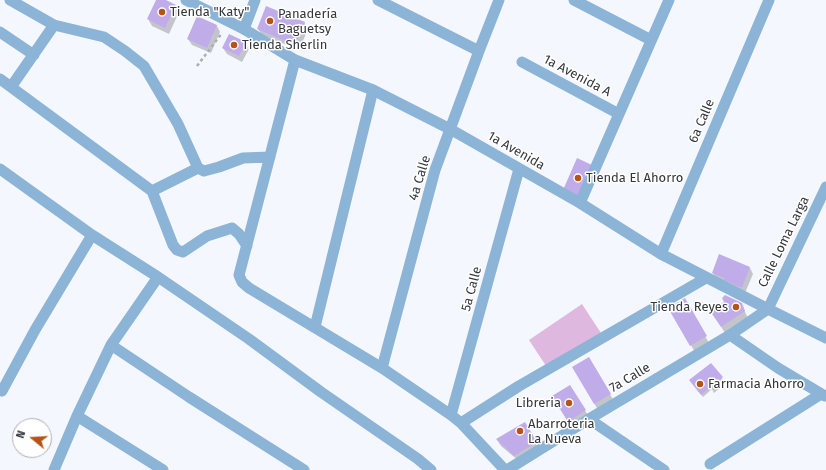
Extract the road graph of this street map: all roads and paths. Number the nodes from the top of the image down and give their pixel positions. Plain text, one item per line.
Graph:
1 (10, 0) edge
2 (186, 0) edge
3 (255, 0) edge
4 (378, 0) edge
5 (499, 0) edge
6 (574, 0) edge
7 (669, 0) edge
8 (768, 0) edge
9 (230, 23) junction
10 (54, 25) junction
11 (244, 29) junction
12 (0, 32) edge
13 (651, 40) junction
14 (479, 51) junction
15 (34, 55) junction
16 (295, 60) junction
17 (522, 62) dead end
18 (197, 66) dead end
19 (0, 79) edge
20 (11, 87) junction
21 (373, 90) junction
22 (619, 114) junction
23 (450, 129) junction
24 (270, 157) junction
25 (198, 168) junction
26 (0, 169) edge
27 (519, 170) junction
28 (826, 187) edge
29 (152, 191) junction
30 (580, 203) junction
31 (92, 235) junction
32 (247, 246) junction
33 (662, 254) junction
34 (158, 277) junction
35 (706, 278) junction
36 (768, 309) junction
37 (316, 327) junction
38 (730, 335) junction
39 (826, 338) edge
40 (111, 345) junction
41 (382, 368) junction
42 (2, 391) dead end
43 (823, 395) edge
44 (76, 416) junction
45 (451, 416) junction
46 (589, 419) junction
47 (460, 423) junction
48 (710, 464) dead end
49 (54, 470) edge
50 (162, 470) edge
51 (304, 470) edge
52 (431, 470) edge
53 (506, 470) edge
54 (664, 470) edge

1 - 10 street
2 - 9 street, 1a Avenida
3 - 11 street
4 - 14 street
5 - 14 street, 4a Calle
6 - 13 street
7 - 13 street
8 - 33 street, 6a Calle
9 - 11 street, 1a Avenida
9 - 18 path
10 - 15 street
10 - 25 street
11 - 16 street, 1a Avenida
12 - 15 street
13 - 22 street
14 - 23 street, 4a Calle
15 - 20 street
16 - 21 street, 1a Avenida
16 - 24 street
17 - 22 street, 1a Avenida A
19 - 20 street
20 - 29 street
21 - 23 street, 1a Avenida
21 - 37 street
22 - 30 street
23 - 27 street, 1a Avenida
23 - 41 street, 4a Calle
24 - 25 street
24 - 32 street
25 - 29 street
26 - 31 street
27 - 30 street, 1a Avenida
27 - 45 street, 5a Calle
28 - 36 street, Calle Loma Larga
29 - 32 street
30 - 33 street, 1a Avenida
31 - 34 street
31 - 42 street
32 - 37 street
33 - 35 street, 1a Avenida
34 - 40 street
34 - 52 street
35 - 36 street, 1a Avenida
35 - 47 street
36 - 38 street, 7a Calle
36 - 39 street, 1a Avenida
37 - 41 street
38 - 43 street
38 - 46 street, 7a Calle
40 - 44 street
40 - 51 street
41 - 45 street
43 - 48 street
44 - 49 street
44 - 50 street
45 - 47 street
46 - 53 street, 7a Calle
46 - 54 street
47 - 53 street

